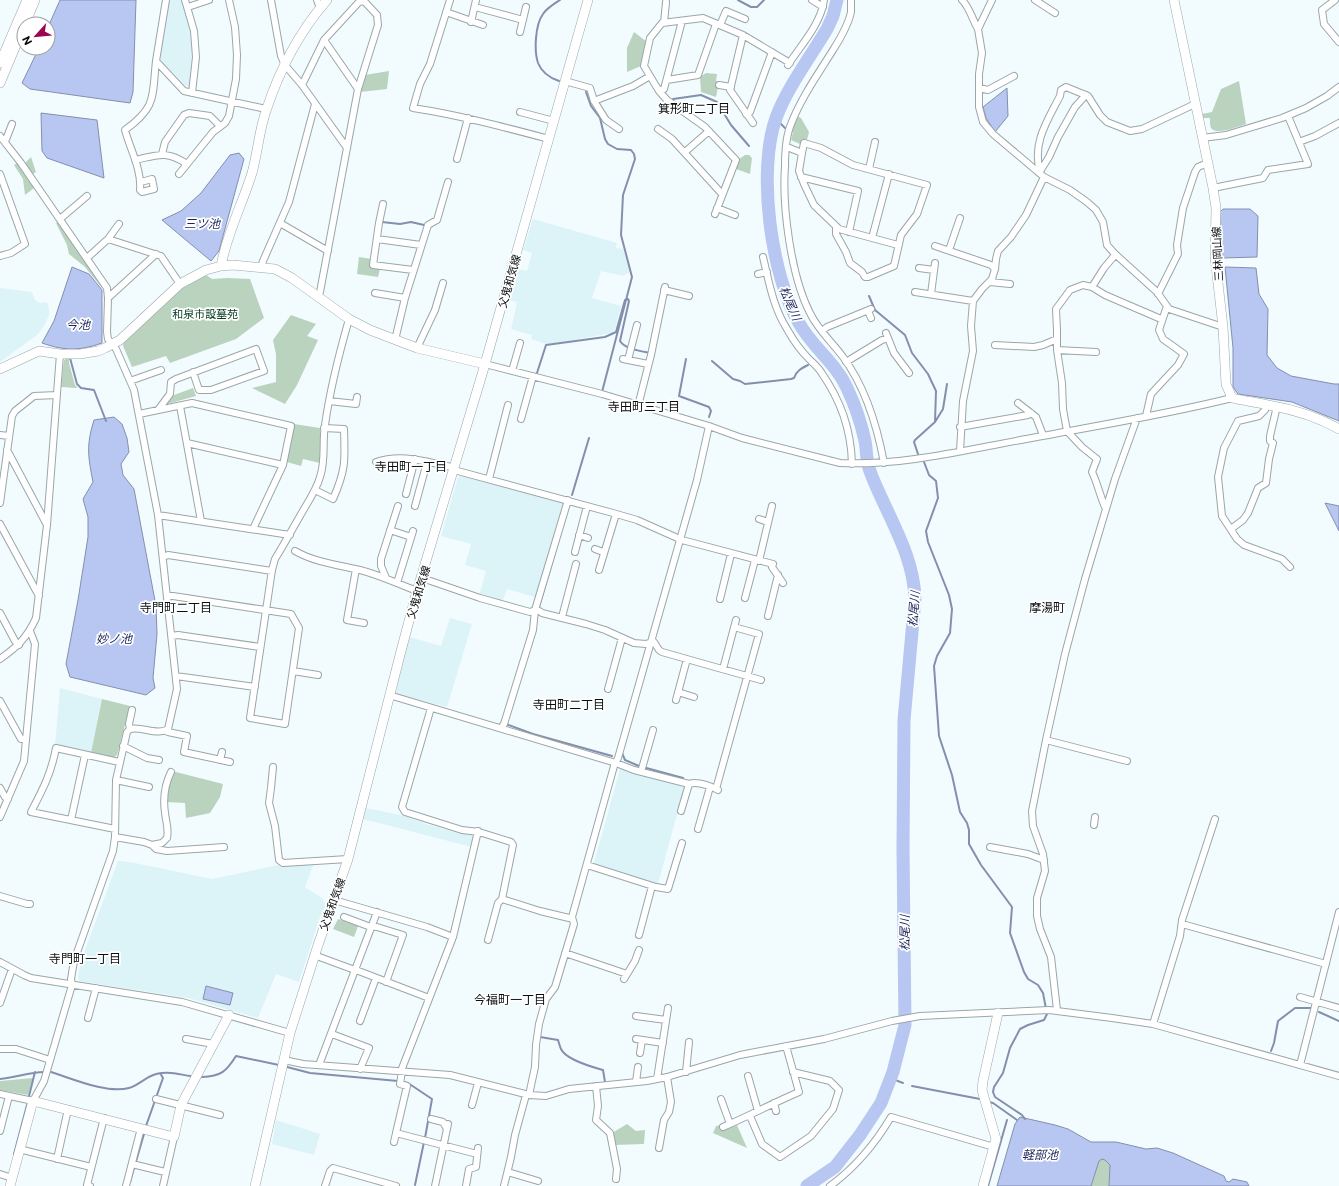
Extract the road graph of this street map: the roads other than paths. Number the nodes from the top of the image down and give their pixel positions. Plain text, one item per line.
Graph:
1 (27, 0) edge
2 (35, 0) edge
3 (166, 0) edge
4 (185, 0) edge
5 (209, 0) edge
6 (229, 0) edge
7 (271, 0) edge
8 (327, 0) edge
9 (450, 0) edge
10 (476, 0) edge
11 (588, 0) edge
12 (812, 0) edge
13 (824, 0) edge
14 (851, 0) edge
15 (962, 0) edge
16 (992, 0) edge
17 (1035, 0) edge
18 (1174, 0) edge
19 (1335, 0) edge
20 (666, 2) dead end
21 (1044, 2) edge
22 (318, 4) edge
23 (188, 7) junction
24 (475, 7) junction
25 (526, 7) dead end
26 (823, 8) junction
27 (446, 12) junction
28 (1055, 13) dead end
29 (28, 16) edge
30 (745, 19) dead end
31 (523, 20) junction
32 (682, 21) junction
33 (471, 22) junction
34 (664, 23) junction
35 (718, 24) junction
36 (482, 25) dead end
37 (978, 29) junction
38 (520, 32) dead end
39 (743, 35) junction
40 (324, 40) junction
41 (1339, 42) edge
42 (16, 44) edge
43 (772, 52) junction
44 (156, 61) junction
45 (0, 63) edge
46 (285, 65) junction
47 (650, 76) junction
48 (1014, 76) dead end
49 (666, 80) junction
50 (565, 81) junction
51 (0, 83) edge
52 (302, 85) junction
53 (719, 85) dead end
54 (731, 87) junction
55 (1339, 87) edge
56 (979, 88) junction
57 (358, 89) junction
58 (660, 91) junction
59 (192, 93) junction
60 (1086, 95) junction
61 (594, 101) junction
62 (232, 102) junction
63 (315, 104) junction
64 (1195, 104) junction
65 (266, 109) junction
66 (178, 110) dead end
67 (520, 112) dead end
68 (746, 114) junction
69 (184, 115) junction
70 (1288, 116) junction
71 (468, 118) junction
72 (554, 121) junction
73 (1339, 123) edge
74 (12, 124) dead end
75 (753, 124) dead end
76 (220, 126) junction
77 (619, 129) dead end
78 (658, 129) dead end
79 (709, 131) junction
80 (0, 136) edge
81 (1202, 138) junction
82 (549, 139) junction
83 (5, 142) junction
84 (875, 142) dead end
85 (1299, 142) junction
86 (461, 146) junction
87 (787, 147) junction
88 (347, 148) junction
89 (468, 148) dead end
90 (685, 152) junction
91 (802, 153) junction
92 (162, 154) junction
93 (457, 159) dead end
94 (135, 160) junction
95 (1208, 163) junction
96 (187, 164) junction
97 (868, 169) junction
98 (0, 174) edge
99 (179, 174) dead end
100 (889, 174) junction
101 (1041, 174) junction
102 (801, 176) junction
103 (141, 182) dead end
104 (448, 182) dead end
105 (1213, 188) junction
106 (722, 194) junction
107 (87, 196) dead end
108 (383, 204) dead end
109 (735, 215) dead end
110 (960, 218) dead end
111 (60, 219) junction
112 (280, 223) junction
113 (119, 224) dead end
114 (836, 227) junction
115 (849, 232) junction
116 (872, 238) junction
117 (108, 239) junction
118 (377, 239) junction
119 (421, 245) junction
120 (898, 245) junction
121 (935, 246) dead end
122 (949, 250) junction
123 (328, 251) junction
124 (156, 254) junction
125 (1115, 255) junction
126 (0, 256) edge
127 (763, 257) dead end
128 (87, 258) junction
129 (222, 266) junction
130 (261, 267) junction
131 (919, 268) dead end
132 (995, 269) junction
133 (413, 270) junction
134 (767, 272) junction
135 (758, 274) dead end
136 (990, 282) junction
137 (443, 283) dead end
138 (180, 284) junction
139 (1010, 284) dead end
140 (1092, 287) junction
141 (915, 292) dead end
142 (375, 293) dead end
143 (931, 294) junction
144 (1158, 294) junction
145 (318, 296) junction
146 (689, 296) dead end
147 (108, 298) junction
148 (405, 298) junction
149 (973, 301) junction
150 (1166, 306) junction
151 (871, 318) dead end
152 (349, 319) junction
153 (1161, 320) junction
154 (1223, 327) junction
155 (634, 329) dead end
156 (822, 331) junction
157 (1057, 339) junction
158 (395, 340) junction
159 (520, 343) dead end
160 (113, 344) junction
161 (995, 345) dead end
162 (417, 348) junction
163 (1057, 350) junction
164 (1096, 352) dead end
165 (60, 354) junction
166 (846, 362) junction
167 (485, 364) junction
168 (648, 364) junction
169 (0, 369) edge
170 (161, 370) dead end
171 (512, 371) junction
172 (193, 372) junction
173 (909, 373) dead end
174 (533, 376) junction
175 (130, 380) junction
176 (57, 395) junction
177 (357, 397) dead end
178 (1232, 398) junction
179 (329, 401) junction
180 (1018, 403) dead end
181 (1266, 404) junction
182 (508, 405) dead end
183 (180, 406) junction
184 (638, 406) junction
185 (1277, 406) junction
186 (158, 410) junction
187 (1031, 413) junction
188 (140, 414) junction
189 (1146, 416) junction
190 (1137, 418) junction
191 (521, 419) dead end
192 (709, 426) junction
193 (960, 427) junction
194 (324, 428) junction
195 (1339, 429) edge
196 (1067, 431) junction
197 (0, 435) edge
198 (1043, 435) junction
199 (9, 436) junction
200 (187, 444) junction
201 (7, 450) junction
202 (960, 451) junction
203 (415, 460) junction
204 (376, 462) dead end
205 (427, 462) junction
206 (883, 463) junction
207 (853, 464) junction
208 (283, 465) junction
209 (454, 470) junction
210 (489, 479) junction
211 (315, 490) junction
212 (406, 494) dead end
213 (568, 500) junction
214 (0, 502) edge
215 (398, 506) dead end
216 (415, 506) dead end
217 (587, 506) junction
218 (772, 506) dead end
219 (1106, 509) junction
220 (616, 514) junction
221 (158, 515) junction
222 (759, 519) dead end
223 (201, 521) junction
224 (768, 522) junction
225 (0, 524) edge
226 (47, 524) junction
227 (253, 529) junction
228 (1231, 529) junction
229 (390, 530) junction
230 (290, 534) junction
231 (579, 535) junction
232 (588, 538) dead end
233 (680, 539) junction
234 (595, 549) dead end
235 (295, 551) dead end
236 (575, 552) dead end
237 (604, 552) junction
238 (731, 554) junction
239 (163, 556) junction
240 (757, 560) junction
241 (576, 564) dead end
242 (1290, 567) dead end
243 (356, 569) junction
244 (598, 570) dead end
245 (272, 571) junction
246 (778, 575) junction
247 (386, 578) junction
248 (422, 578) junction
249 (397, 583) junction
250 (783, 583) dead end
251 (417, 591) junction
252 (38, 596) junction
253 (168, 596) junction
254 (745, 598) dead end
255 (720, 599) dead end
256 (266, 609) junction
257 (537, 610) junction
258 (0, 613) edge
259 (768, 616) dead end
260 (562, 617) junction
261 (736, 620) dead end
262 (364, 623) dead end
263 (734, 627) junction
264 (30, 631) junction
265 (172, 636) junction
266 (622, 638) junction
267 (650, 643) junction
268 (18, 645) junction
269 (260, 647) junction
270 (0, 659) edge
271 (688, 659) junction
272 (723, 669) junction
273 (293, 671) junction
274 (318, 675) dead end
275 (176, 676) junction
276 (747, 676) junction
277 (761, 680) dead end
278 (255, 687) junction
279 (608, 689) dead end
280 (678, 692) junction
281 (389, 695) junction
282 (694, 697) dead end
283 (676, 700) dead end
284 (0, 701) edge
285 (431, 708) junction
286 (132, 710) dead end
287 (501, 728) junction
288 (130, 729) junction
289 (653, 730) dead end
290 (166, 731) junction
291 (26, 739) junction
292 (1046, 740) junction
293 (124, 746) junction
294 (184, 752) junction
295 (222, 752) dead end
296 (85, 755) junction
297 (182, 759) dead end
298 (159, 760) dead end
299 (220, 760) junction
300 (1127, 760) dead end
301 (119, 762) junction
302 (230, 762) dead end
303 (616, 762) junction
304 (273, 767) dead end
305 (642, 769) junction
306 (171, 772) dead end
307 (116, 780) junction
308 (689, 784) junction
309 (149, 787) dead end
310 (0, 788) edge
311 (715, 789) junction
312 (8, 799) junction
313 (682, 811) dead end
314 (0, 817) edge
315 (701, 817) junction
316 (1095, 817) dead end
317 (708, 819) dead end
318 (1215, 819) dead end
319 (71, 820) junction
320 (1094, 824) dead end
321 (115, 829) junction
322 (698, 829) dead end
323 (478, 831) junction
324 (115, 837) junction
325 (682, 843) dead end
326 (152, 845) junction
327 (224, 847) dead end
328 (990, 847) dead end
329 (1002, 849) junction
330 (672, 852) dead end
331 (679, 854) junction
332 (1000, 856) dead end
333 (348, 859) junction
334 (1044, 860) junction
335 (587, 865) junction
336 (652, 886) junction
337 (0, 896) edge
338 (502, 899) junction
339 (334, 900) junction
340 (30, 904) dead end
341 (377, 912) junction
342 (1339, 912) edge
343 (572, 917) junction
344 (344, 918) dead end
345 (636, 919) dead end
346 (643, 921) junction
347 (1182, 924) junction
348 (372, 926) junction
349 (639, 936) dead end
350 (452, 937) junction
351 (488, 940) dead end
352 (639, 950) dead end
353 (565, 953) junction
354 (314, 955) junction
355 (0, 962) edge
356 (1326, 964) junction
357 (12, 969) junction
358 (354, 970) junction
359 (376, 978) junction
360 (386, 982) junction
361 (72, 985) junction
362 (96, 988) junction
363 (1300, 997) dead end
364 (429, 998) junction
365 (1316, 1002) junction
366 (0, 1003) edge
367 (668, 1008) dead end
368 (1339, 1008) edge
369 (365, 1009) junction
370 (1057, 1010) junction
371 (372, 1012) dead end
372 (998, 1013) junction
373 (229, 1015) junction
374 (636, 1016) dead end
375 (88, 1018) dead end
376 (666, 1020) junction
377 (360, 1021) dead end
378 (1152, 1024) junction
379 (290, 1033) junction
380 (332, 1034) junction
381 (186, 1039) dead end
382 (689, 1042) dead end
383 (662, 1043) junction
384 (213, 1044) junction
385 (786, 1046) junction
386 (0, 1049) edge
387 (640, 1053) dead end
388 (50, 1060) junction
389 (284, 1060) junction
390 (319, 1065) junction
391 (1300, 1065) junction
392 (638, 1067) dead end
393 (360, 1069) junction
394 (401, 1071) junction
395 (686, 1072) junction
396 (793, 1072) junction
397 (748, 1076) dead end
398 (1339, 1076) edge
399 (667, 1077) junction
400 (657, 1079) junction
401 (478, 1082) junction
402 (636, 1082) junction
403 (596, 1086) junction
404 (0, 1094) edge
405 (528, 1095) junction
406 (9, 1096) junction
407 (156, 1099) dead end
408 (722, 1099) dead end
409 (33, 1101) junction
410 (774, 1103) junction
411 (472, 1105) dead end
412 (181, 1106) junction
413 (68, 1109) junction
414 (758, 1111) junction
415 (776, 1111) dead end
416 (220, 1115) dead end
417 (750, 1116) junction
418 (104, 1118) junction
419 (431, 1120) dead end
420 (141, 1128) junction
421 (0, 1132) edge
422 (396, 1133) junction
423 (174, 1137) junction
424 (394, 1142) dead end
425 (667, 1142) dead end
426 (443, 1145) junction
427 (994, 1147) junction
428 (19, 1149) junction
429 (57, 1159) junction
430 (134, 1164) junction
431 (477, 1166) junction
432 (91, 1167) junction
433 (484, 1168) dead end
434 (165, 1172) junction
435 (508, 1172) junction
436 (0, 1174) edge
437 (10, 1179) edge
438 (616, 1179) dead end
439 (538, 1181) dead end
440 (90, 1186) edge
441 (126, 1186) edge
442 (162, 1186) edge
443 (255, 1186) edge
444 (325, 1186) edge
445 (396, 1186) edge
446 (435, 1186) edge
447 (466, 1186) edge
448 (505, 1186) edge
449 (830, 1186) edge
450 (982, 1186) edge

1 - 45 main road
2 - 29 main road
3 - 44 street
4 - 23 street
5 - 23 street
6 - 62 street
7 - 46 street
8 - 22 main road
9 - 27 street
10 - 24 street
11 - 50 main road, 父鬼和気線
12 - 26 street
13 - 26 street
14 - 87 street
15 - 37 street
16 - 37 street
17 - 21 street
18 - 64 main road, 三林岡山線
19 - 41 street
20 - 34 street
21 - 28 street
22 - 46 main road
23 - 59 street
24 - 31 street
24 - 33 street
25 - 31 street
26 - 43 street
27 - 33 street
27 - 71 street
30 - 35 street
31 - 38 street
32 - 34 street
32 - 35 street
32 - 49 street
33 - 36 street
34 - 47 street
35 - 39 street
35 - 49 street
37 - 56 street
39 - 43 street
39 - 54 street
40 - 52 street
40 - 57 street
40 - 57 street
42 - 51 main road
43 - 68 street
44 - 59 street
44 - 94 street
46 - 52 street
46 - 65 main road
47 - 58 street
47 - 61 street
48 - 56 street
49 - 58 street
50 - 61 street
50 - 72 main road, 父鬼和気線
52 - 63 street
53 - 54 street
54 - 68 street
55 - 70 street
56 - 101 street
57 - 88 street
58 - 79 street
59 - 62 street
60 - 64 street
60 - 101 street
60 - 101 street
61 - 77 street
62 - 65 street
62 - 76 street
63 - 88 street
63 - 112 street
64 - 81 main road, 三林岡山線
65 - 129 main road
66 - 69 street
67 - 72 street
68 - 75 street
69 - 76 street
69 - 92 street
70 - 81 street
70 - 85 street
71 - 82 street
71 - 86 street
72 - 82 main road, 父鬼和気線
73 - 85 street
74 - 83 street
76 - 96 street
78 - 90 street
79 - 90 street
79 - 106 street
80 - 83 street
81 - 95 main road, 三林岡山線
82 - 167 main road, 父鬼和気線
83 - 111 street
84 - 97 street
85 - 105 street
86 - 89 street
86 - 93 street
87 - 91 street
87 - 156 street
88 - 123 street
90 - 106 street
91 - 97 street
91 - 102 street
92 - 94 street
92 - 96 street
94 - 103 street
95 - 105 main road, 三林岡山線
95 - 144 street
96 - 99 street
97 - 100 street
98 - 126 street
100 - 116 street
100 - 120 street
101 - 125 street
101 - 132 street
102 - 114 street
102 - 115 street
104 - 119 street
105 - 154 main road, 三林岡山線
106 - 109 street
107 - 111 street
108 - 118 street
110 - 122 street
111 - 128 street
112 - 123 street
112 - 130 street
113 - 117 street
114 - 115 street
114 - 120 street
115 - 116 street
116 - 120 street
117 - 124 street
117 - 128 street
118 - 119 street
118 - 133 street
119 - 133 street
121 - 122 street
122 - 132 street
123 - 145 street
124 - 138 street
124 - 147 street
125 - 140 street
125 - 144 street
127 - 134 street
128 - 147 street
129 - 130 main road
129 - 138 main road
130 - 145 main road
131 - 143 street
132 - 136 street
133 - 148 street
134 - 135 street
134 - 207 street
136 - 139 street
136 - 149 street
137 - 162 street
138 - 160 main road
140 - 153 street
140 - 157 street
141 - 143 street
142 - 148 street
143 - 149 street
144 - 150 street
145 - 152 main road
146 - 168 street
147 - 160 street
148 - 158 street
149 - 193 street
150 - 153 street
150 - 154 street
151 - 156 street
152 - 158 main road
152 - 179 street
153 - 189 street
154 - 178 main road, 三林岡山線
155 - 168 street
156 - 166 street
157 - 161 street
157 - 163 street
158 - 162 main road
159 - 171 street
160 - 165 main road
160 - 175 street
162 - 167 main road
163 - 164 street
163 - 196 street
165 - 169 main road
165 - 176 street
166 - 173 street
166 - 206 street
167 - 171 street
167 - 209 main road, 父鬼和気線
168 - 184 street
170 - 175 street
171 - 174 street
172 - 172 street
172 - 186 street
174 - 184 street
174 - 191 street
175 - 188 street
176 - 199 street
176 - 226 street
177 - 179 street
178 - 181 main road
178 - 189 street
179 - 194 street
180 - 187 street
181 - 185 main road
181 - 228 street
182 - 210 street
183 - 186 street
183 - 200 street
183 - 208 street
184 - 192 street
185 - 195 main road
185 - 228 street
186 - 188 street
187 - 193 street
187 - 198 street
188 - 221 street
189 - 190 street
190 - 196 street
190 - 219 street
192 - 207 street
192 - 233 street
193 - 202 street
194 - 211 street
194 - 211 street
196 - 198 street
196 - 219 street
197 - 199 street
198 - 202 street
199 - 201 street
200 - 208 street
200 - 223 street
201 - 214 street
201 - 226 street
202 - 206 street
203 - 204 street
203 - 205 street
203 - 212 street
205 - 209 street
205 - 216 street
206 - 207 street
208 - 227 street
209 - 210 street
209 - 248 main road, 父鬼和気線
210 - 213 street
211 - 230 street
213 - 217 street
213 - 257 street
215 - 229 street
217 - 220 street
217 - 231 street
218 - 224 street
219 - 292 street
220 - 233 street
220 - 237 street
221 - 223 street
221 - 239 street
222 - 224 street
223 - 227 street
224 - 240 street
225 - 252 street
226 - 252 street
227 - 230 street
228 - 242 street
229 - 247 street
229 - 249 street
230 - 245 street
231 - 232 street
231 - 236 street
233 - 238 street
233 - 267 street
234 - 237 street
235 - 243 street
237 - 244 street
238 - 240 street
238 - 255 street
239 - 245 street
239 - 253 street
240 - 246 street
240 - 254 street
241 - 260 street
243 - 247 street
243 - 262 street
245 - 256 street
246 - 250 street
246 - 259 street
247 - 249 street
248 - 251 main road, 父鬼和気線
248 - 257 street
249 - 251 street
251 - 281 main road, 父鬼和気線
252 - 264 street
253 - 256 street
253 - 265 street
256 - 269 street
256 - 273 street
257 - 260 street
257 - 287 street
258 - 268 street
260 - 266 street
261 - 263 street
263 - 272 street
263 - 276 street
264 - 268 street
264 - 291 street
265 - 269 street
265 - 275 street
266 - 267 street
266 - 279 street
267 - 271 street
267 - 303 street
268 - 270 street
269 - 278 street
271 - 272 street
271 - 280 street
272 - 276 street
273 - 274 street
273 - 278 street
275 - 278 street
275 - 290 street
276 - 277 street
276 - 311 street
280 - 282 street
280 - 283 street
281 - 285 street
281 - 333 main road, 父鬼和気線
284 - 291 street
285 - 287 street
285 - 323 street
286 - 288 street
287 - 303 street
288 - 290 street
288 - 293 street
289 - 305 street
290 - 294 street
291 - 312 street
292 - 300 street
292 - 334 street
293 - 298 street
293 - 301 street
294 - 297 street
294 - 299 street
295 - 299 street
296 - 301 street
296 - 319 street
296 - 319 street
299 - 302 street
301 - 307 street
303 - 305 street
303 - 335 street
304 - 333 street
305 - 308 street
306 - 326 street
307 - 309 street
307 - 321 street
308 - 311 street
308 - 313 street
310 - 312 street
311 - 315 street
312 - 314 street
315 - 317 street
315 - 322 street
316 - 320 street
318 - 347 street
319 - 321 street
321 - 324 street
323 - 338 street
323 - 350 street
324 - 326 street
324 - 361 street
325 - 331 street
326 - 327 street
328 - 329 street
329 - 332 street
329 - 334 street
330 - 331 street
331 - 336 street
333 - 339 main road, 父鬼和気線
334 - 370 street
335 - 336 street
335 - 343 street
336 - 346 street
337 - 340 street
338 - 343 street
338 - 351 street
339 - 341 street
339 - 354 main road, 父鬼和気線
341 - 348 street
341 - 350 street
342 - 356 street
343 - 353 street
344 - 348 street
345 - 346 street
346 - 349 street
347 - 356 street
347 - 378 street
348 - 358 street
348 - 360 street
350 - 364 street
352 - 353 street
353 - 405 street
354 - 358 street
354 - 379 main road, 父鬼和気線
355 - 357 street
356 - 365 street
357 - 361 street
357 - 366 street
358 - 359 street
358 - 380 street
359 - 360 street
359 - 369 street
360 - 364 street
361 - 362 street
361 - 388 street
362 - 373 street
362 - 375 street
363 - 365 street
364 - 394 street
365 - 368 street
365 - 391 street
367 - 376 street
369 - 371 street
369 - 377 street
370 - 372 street
370 - 378 street
372 - 385 street
372 - 427 main road
373 - 379 street
373 - 384 main road
374 - 376 street
376 - 383 street
378 - 391 street
379 - 389 main road, 父鬼和気線
380 - 390 street
380 - 393 street
381 - 384 street
382 - 395 street
383 - 387 street
383 - 400 street
384 - 412 main road
385 - 395 street
385 - 396 street
386 - 388 street
388 - 409 street
389 - 390 street
389 - 443 main road, 父鬼和気線
390 - 393 street
391 - 398 street
392 - 402 street
393 - 394 street
394 - 401 street
394 - 422 street
395 - 399 street
396 - 410 street
396 - 417 street
397 - 414 street
399 - 400 street
399 - 425 street
400 - 402 street
401 - 405 street
401 - 411 street
402 - 403 street
403 - 405 street
403 - 438 street
404 - 406 street
405 - 435 street
406 - 409 street
406 - 421 street
407 - 412 street
408 - 417 street
409 - 413 main road
409 - 428 main road
410 - 414 street
410 - 415 street
412 - 416 street
412 - 423 main road
413 - 418 main road
413 - 429 street
414 - 417 street
418 - 420 main road
418 - 432 street
419 - 426 street
420 - 423 main road
420 - 430 street
422 - 424 street
422 - 426 street
423 - 434 street
426 - 431 street
426 - 446 street
427 - 449 street
427 - 450 main road
428 - 429 street
428 - 437 main road
429 - 432 street
430 - 434 street
430 - 441 street
431 - 433 street
431 - 447 street
432 - 440 street
434 - 442 street
435 - 439 street
435 - 448 street
436 - 437 street
444 - 445 street

